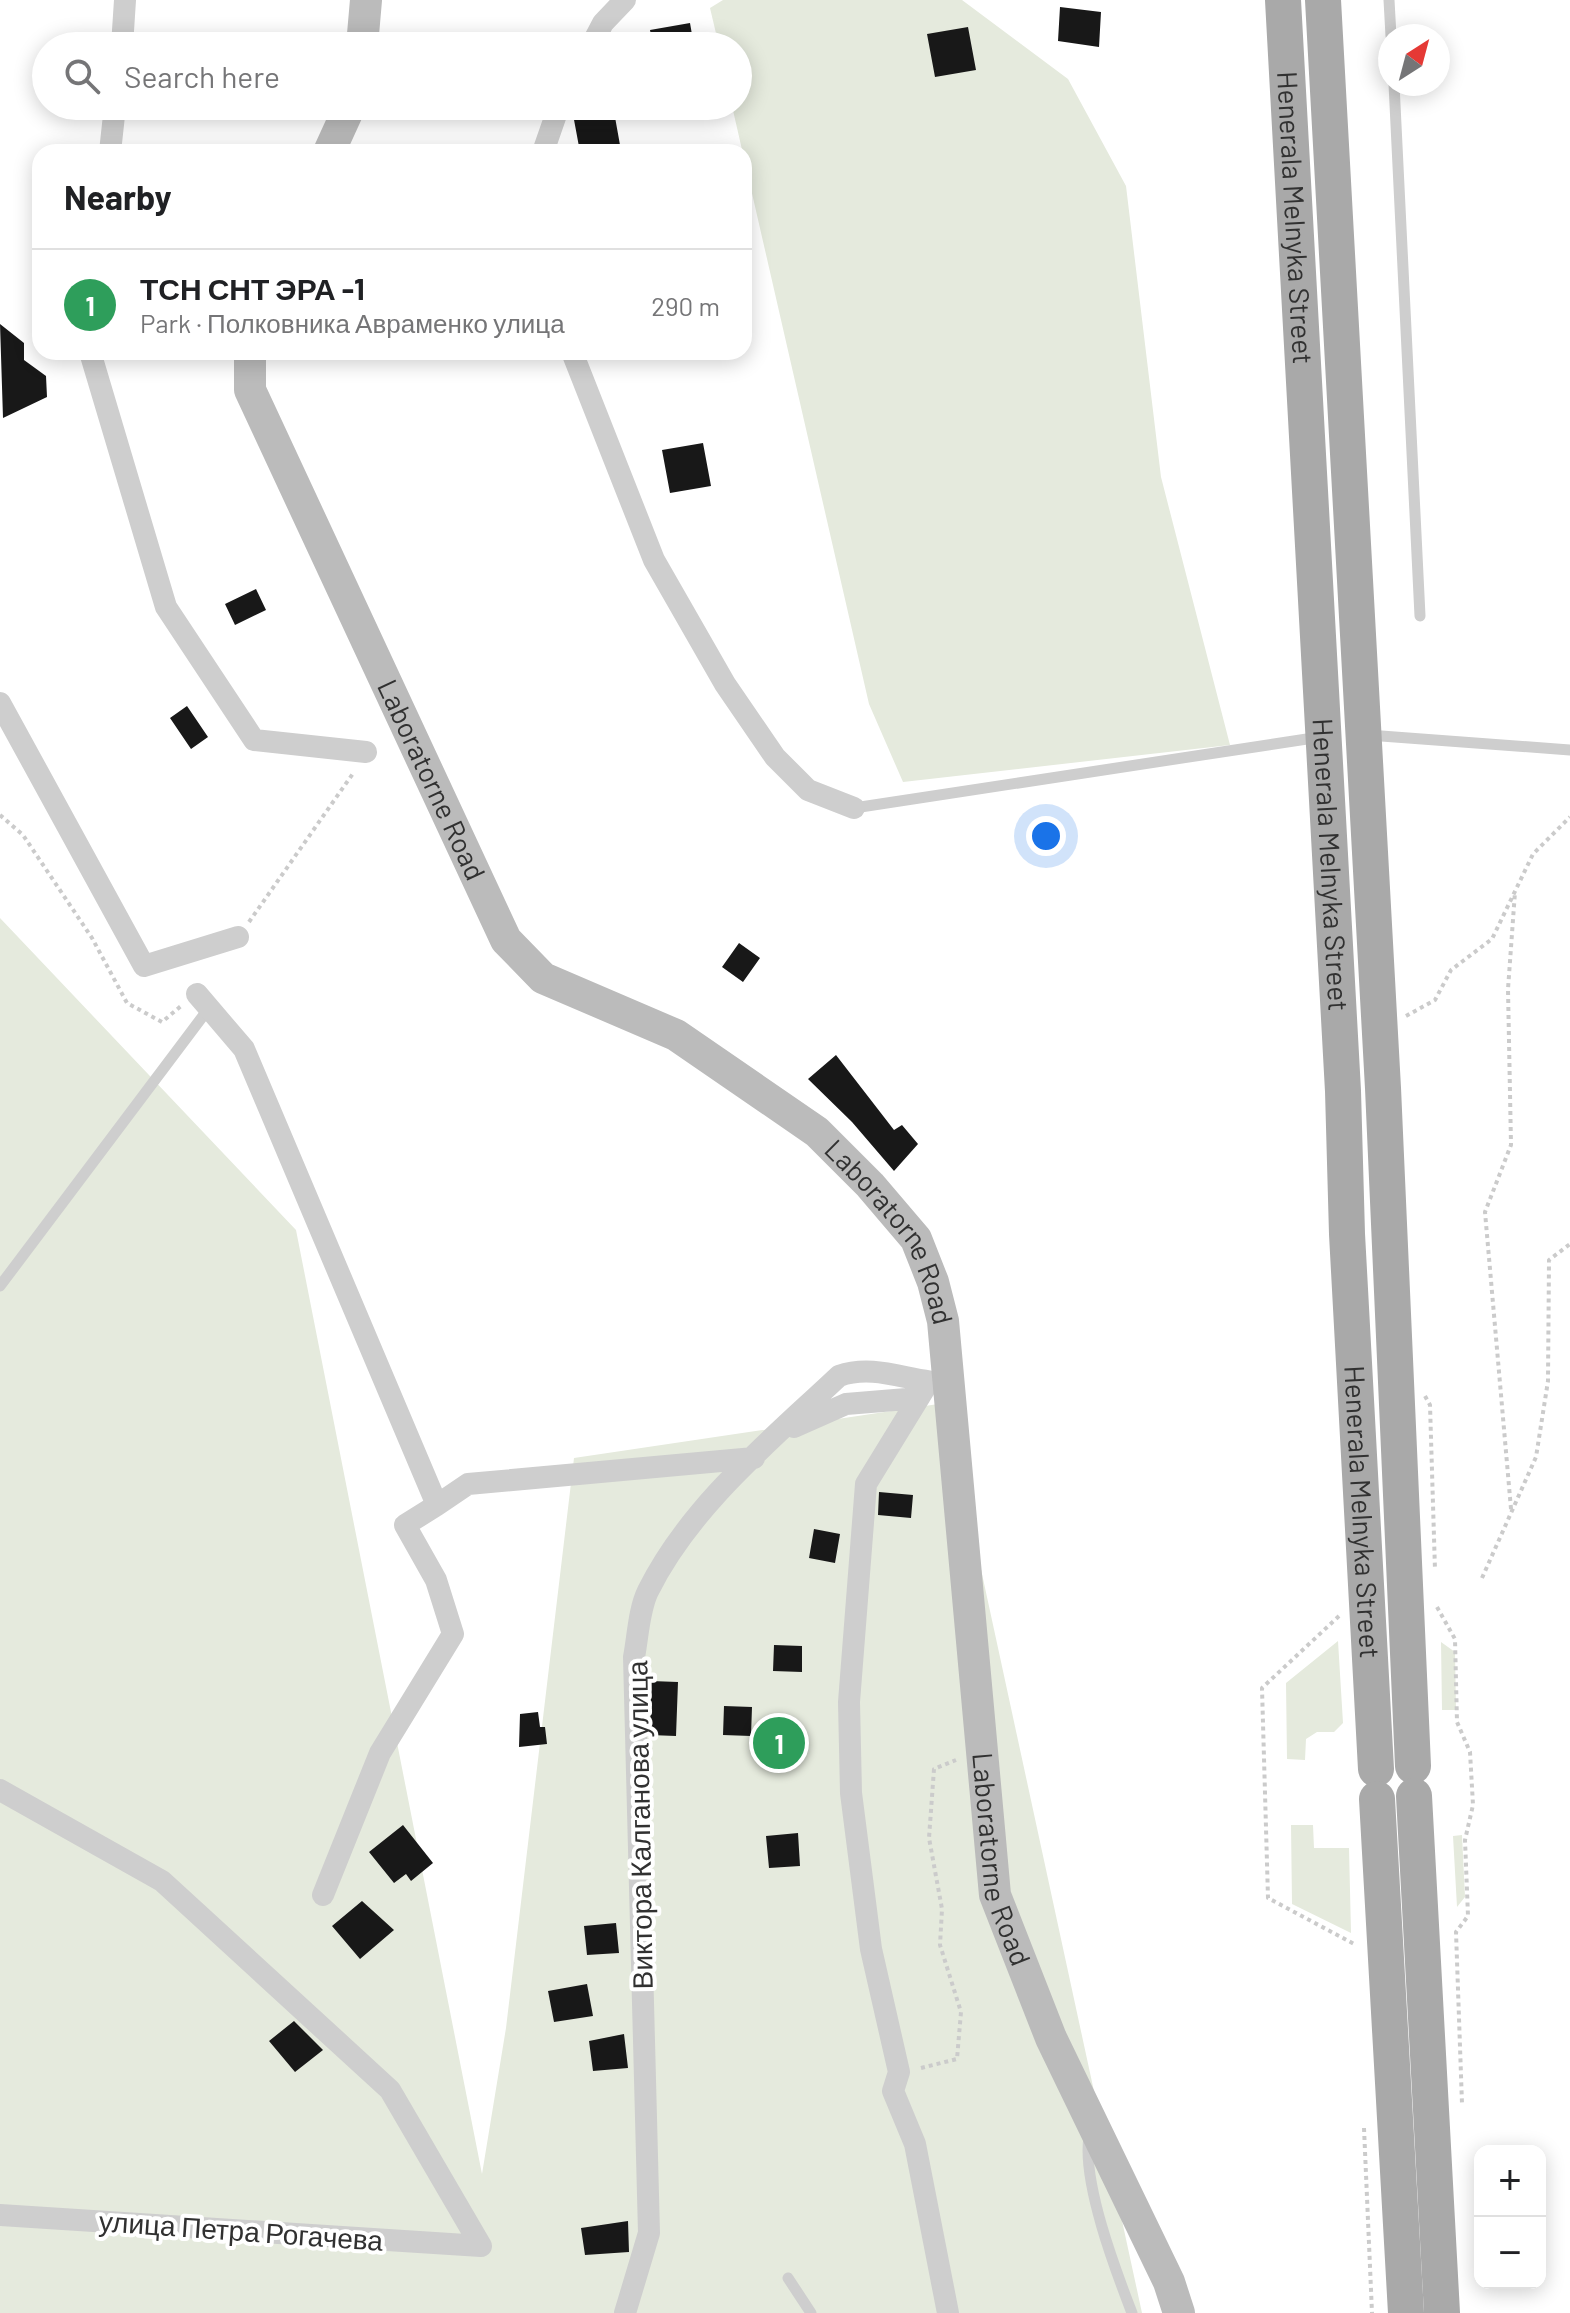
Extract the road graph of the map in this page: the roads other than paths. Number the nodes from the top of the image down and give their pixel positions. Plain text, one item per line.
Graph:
1 (125, 0) edge
2 (366, 0) edge
3 (625, 0) edge
4 (1283, 0) edge
5 (1323, 0) edge
6 (1389, 0) edge
7 (1390, 24) edge
8 (123, 32) edge
9 (363, 32) edge
10 (598, 32) edge
11 (1395, 96) edge
12 (113, 120) edge
13 (344, 120) edge
14 (554, 120) edge
15 (111, 144) edge
16 (333, 144) edge
17 (546, 144) edge
18 (92, 360) edge
19 (250, 360) edge
20 (575, 360) edge
21 (1420, 616) dead end
22 (0, 703) edge
23 (1364, 735) junction
24 (1324, 737) junction
25 (1570, 750) edge
26 (366, 752) road end
27 (854, 808) joint
28 (238, 937) road end
29 (203, 1001) joint
30 (0, 1286) edge
31 (932, 1388) junction
32 (775, 1436) junction
33 (754, 1458) junction
34 (437, 1505) junction
35 (1374, 1730) junction
36 (1411, 1730) junction
37 (0, 1790) edge
38 (1414, 1797) junction
39 (1377, 1800) junction
40 (323, 1895) dead end
41 (1091, 2118) junction
42 (0, 2215) edge
43 (788, 2278) dead end
44 (625, 2313) edge
45 (811, 2313) edge
46 (948, 2313) edge
47 (1132, 2313) edge
48 (1179, 2313) edge
49 (1406, 2313) edge
50 (1442, 2313) edge

1 - 8 street
2 - 9 main road
3 - 10 street
4 - 24 main road, Henerala Melnyka Street
5 - 23 main road, Henerala Melnyka Street
6 - 7 lane
11 - 21 lane
12 - 15 street
13 - 16 main road
14 - 17 street
18 - 26 street
19 - 31 main road, Laboratorne Road
20 - 27 street
22 - 28 street
23 - 24 main road
23 - 25 lane
23 - 36 main road, Henerala Melnyka Street
24 - 27 lane
24 - 35 main road, Henerala Melnyka Street
29 - 30 lane
29 - 34 street
31 - 32 street
31 - 32 street, Виктора Калганова улица
31 - 41 main road, Laboratorne Road
31 - 46 street
32 - 33 street, Виктора Калганова улица
33 - 34 street
33 - 44 street, Виктора Калганова улица
34 - 40 street
35 - 36 main road
35 - 39 main road, Henerala Melnyka Street
36 - 38 main road, Henerala Melnyka Street
37 - 42 street, улица Петра Рогачева
38 - 39 main road
38 - 50 main road, Henerala Melnyka Street
39 - 49 main road, Henerala Melnyka Street
41 - 47 lane
41 - 48 main road, Laboratorne Road
43 - 45 lane

